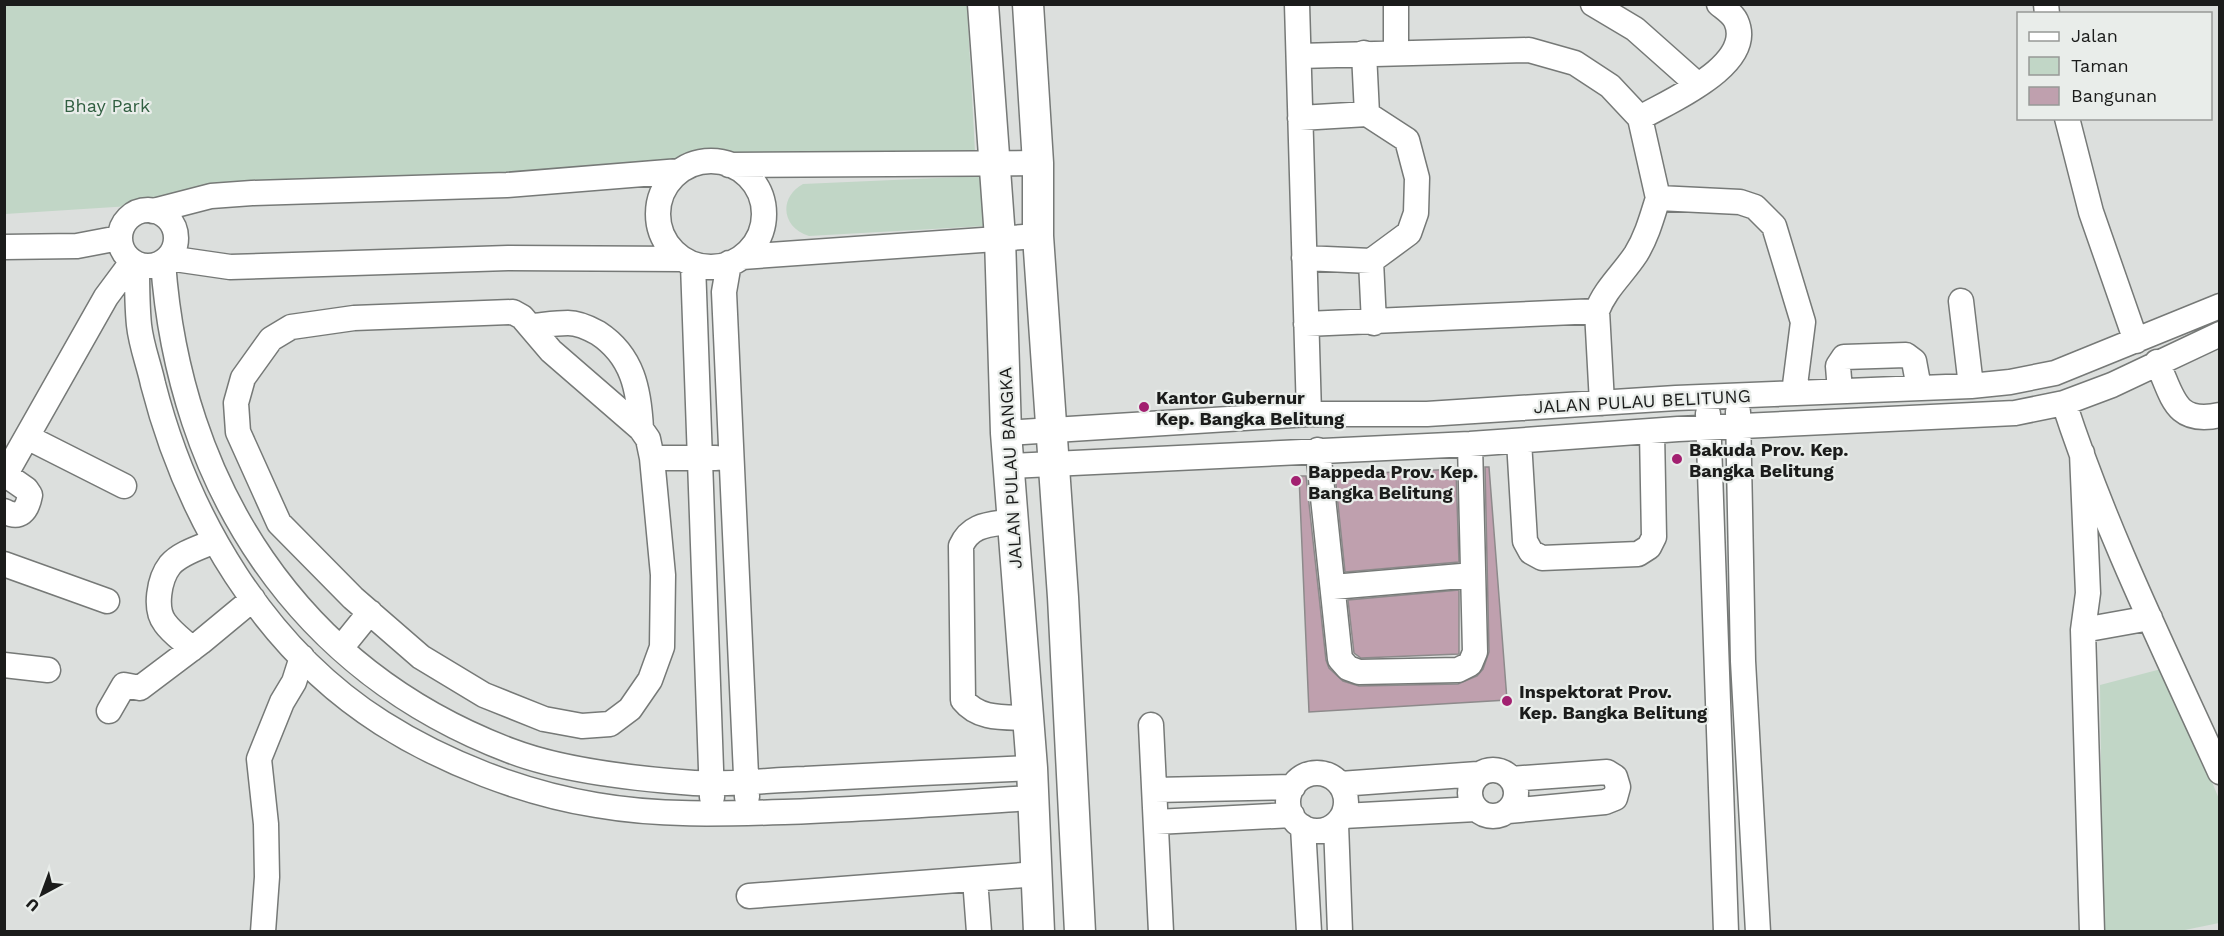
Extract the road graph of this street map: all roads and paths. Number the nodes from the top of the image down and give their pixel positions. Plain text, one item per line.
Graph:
1 (983, 4) edge
2 (1028, 4) edge
3 (1297, 4) edge
4 (1396, 4) edge
5 (1593, 4) edge
6 (1719, 4) edge
7 (1396, 52) junction
8 (1364, 53) junction
9 (1299, 56) junction
10 (1698, 86) junction
11 (1366, 114) junction
12 (1300, 118) junction
13 (1640, 118) junction
14 (2068, 120) edge
15 (993, 163) junction
16 (1038, 163) junction
17 (729, 165) junction
18 (680, 171) junction
19 (1658, 198) junction
20 (153, 211) junction
21 (1038, 236) junction
22 (119, 238) junction
23 (1000, 238) junction
24 (4, 247) edge
25 (1304, 258) junction
26 (165, 260) junction
27 (735, 260) junction
28 (688, 261) junction
29 (1371, 261) junction
30 (134, 263) junction
31 (1961, 301) dead end
32 (2220, 306) edge
33 (1597, 311) junction
34 (1374, 323) junction
35 (1306, 324) junction
36 (531, 326) junction
37 (2220, 334) edge
38 (2136, 341) junction
39 (2157, 362) junction
40 (1971, 386) junction
41 (1919, 388) junction
42 (1840, 391) junction
43 (1794, 393) junction
44 (1737, 396) junction
45 (1707, 397) junction
46 (1602, 403) junction
47 (2064, 403) junction
48 (1308, 414) junction
49 (2220, 415) edge
50 (1738, 427) junction
51 (1709, 428) junction
52 (641, 429) junction
53 (1051, 432) junction
54 (1652, 432) junction
55 (1006, 433) junction
56 (1519, 441) junction
57 (1470, 444) junction
58 (1318, 450) junction
59 (2082, 453) junction
60 (652, 458) junction
61 (700, 458) junction
62 (732, 458) junction
63 (12, 460) edge
64 (1053, 463) junction
65 (1009, 466) junction
66 (124, 486) dead end
67 (4, 511) edge
68 (1013, 521) junction
69 (215, 541) junction
70 (4, 564) edge
71 (1473, 575) junction
72 (1333, 587) junction
73 (253, 599) junction
74 (107, 601) dead end
75 (370, 612) junction
76 (2150, 618) junction
77 (2083, 630) junction
78 (341, 648) junction
79 (192, 649) junction
80 (302, 657) junction
81 (4, 665) edge
82 (48, 670) dead end
83 (110, 711) dead end
84 (1028, 718) junction
85 (1151, 725) dead end
86 (1032, 768) junction
87 (2220, 772) edge
88 (1479, 774) junction
89 (1511, 779) junction
90 (747, 781) junction
91 (712, 783) junction
92 (1340, 784) junction
93 (1293, 787) junction
94 (1155, 790) junction
95 (1032, 798) junction
96 (1476, 809) junction
97 (1508, 812) junction
98 (748, 813) junction
99 (712, 815) junction
100 (1339, 820) junction
101 (1297, 821) junction
102 (1156, 822) junction
103 (1037, 874) junction
104 (975, 879) junction
105 (748, 896) dead end
106 (263, 932) edge
107 (979, 932) edge
108 (1039, 932) edge
109 (1080, 932) edge
110 (1161, 932) edge
111 (1309, 932) edge
112 (1340, 932) edge
113 (1726, 932) edge
114 (1758, 932) edge
115 (2092, 932) edge

1 - 15 main road, JALAN PULAU BANGKA
2 - 16 main road
3 - 9 street
4 - 7 street
5 - 10 street
6 - 10 street
7 - 8 street
7 - 13 street
8 - 9 street
8 - 11 street
9 - 12 street
10 - 13 street
11 - 12 street
11 - 29 street
12 - 25 street
13 - 19 street
14 - 38 street
15 - 16 street
15 - 17 street
15 - 23 main road, JALAN PULAU BANGKA
16 - 21 main road
17 - 18 street
17 - 27 street
18 - 20 street
18 - 28 street
19 - 33 street
19 - 43 street
20 - 22 street
20 - 26 street
21 - 23 street
21 - 53 main road
22 - 24 street
22 - 30 street
23 - 27 street
23 - 55 main road, JALAN PULAU BANGKA
25 - 29 street
25 - 35 street
26 - 28 street
26 - 30 street
26 - 78 street
27 - 28 street
27 - 62 street
28 - 61 street
29 - 34 street
30 - 63 street
30 - 69 street
31 - 40 street
32 - 38 street, JALAN PULAU BELITUNG
33 - 34 street
33 - 46 street
34 - 35 street
35 - 48 street
36 - 52 street
36 - 52 street
36 - 75 street
37 - 39 street, JALAN PULAU BELITUNG
38 - 40 street, JALAN PULAU BELITUNG
39 - 47 street, JALAN PULAU BELITUNG
39 - 49 street
40 - 41 street, JALAN PULAU BELITUNG
41 - 42 street, JALAN PULAU BELITUNG
41 - 42 street
42 - 43 street, JALAN PULAU BELITUNG
43 - 44 street, JALAN PULAU BELITUNG
44 - 45 street, JALAN PULAU BELITUNG
44 - 50 street
45 - 46 street, JALAN PULAU BELITUNG
45 - 51 street
46 - 48 street, JALAN PULAU BELITUNG
47 - 50 street, JALAN PULAU BELITUNG
47 - 59 street
48 - 53 street, JALAN PULAU BELITUNG
50 - 51 street, JALAN PULAU BELITUNG
50 - 114 street
51 - 54 street, JALAN PULAU BELITUNG
51 - 113 street
52 - 60 street
53 - 55 street, JALAN PULAU BELITUNG
53 - 64 main road
54 - 56 street, JALAN PULAU BELITUNG
54 - 56 street
55 - 65 main road, JALAN PULAU BANGKA
56 - 57 street, JALAN PULAU BELITUNG
57 - 58 street, JALAN PULAU BELITUNG
57 - 71 street
58 - 64 street, JALAN PULAU BELITUNG
58 - 72 street
59 - 76 street
59 - 77 street
60 - 61 street
60 - 75 street
61 - 62 street
61 - 91 street
62 - 90 street
63 - 66 street
63 - 67 street
64 - 65 street, JALAN PULAU BELITUNG
64 - 109 main road
65 - 68 main road, JALAN PULAU BANGKA
68 - 84 main road, JALAN PULAU BANGKA
68 - 84 street
69 - 73 street
69 - 79 street
70 - 74 street
71 - 72 street
71 - 72 street
73 - 79 street
73 - 80 street
75 - 78 street
76 - 77 street
76 - 87 street
77 - 115 street
78 - 91 street
79 - 83 street
80 - 99 street
80 - 106 street
81 - 82 street
84 - 86 main road, JALAN PULAU BANGKA
85 - 94 street
86 - 90 street
86 - 95 main road, JALAN PULAU BANGKA
88 - 89 street
88 - 92 street
88 - 96 street
89 - 97 street
89 - 97 street
90 - 91 street
90 - 98 street
91 - 99 street
92 - 93 street
92 - 100 street
93 - 94 street
93 - 101 street
94 - 102 street
95 - 98 street
95 - 103 main road, JALAN PULAU BANGKA
96 - 97 street
96 - 100 street
98 - 99 street
100 - 101 street
100 - 112 street
101 - 102 street
101 - 111 street
102 - 110 street
103 - 104 street
103 - 108 main road, JALAN PULAU BANGKA
104 - 105 street
104 - 107 street

